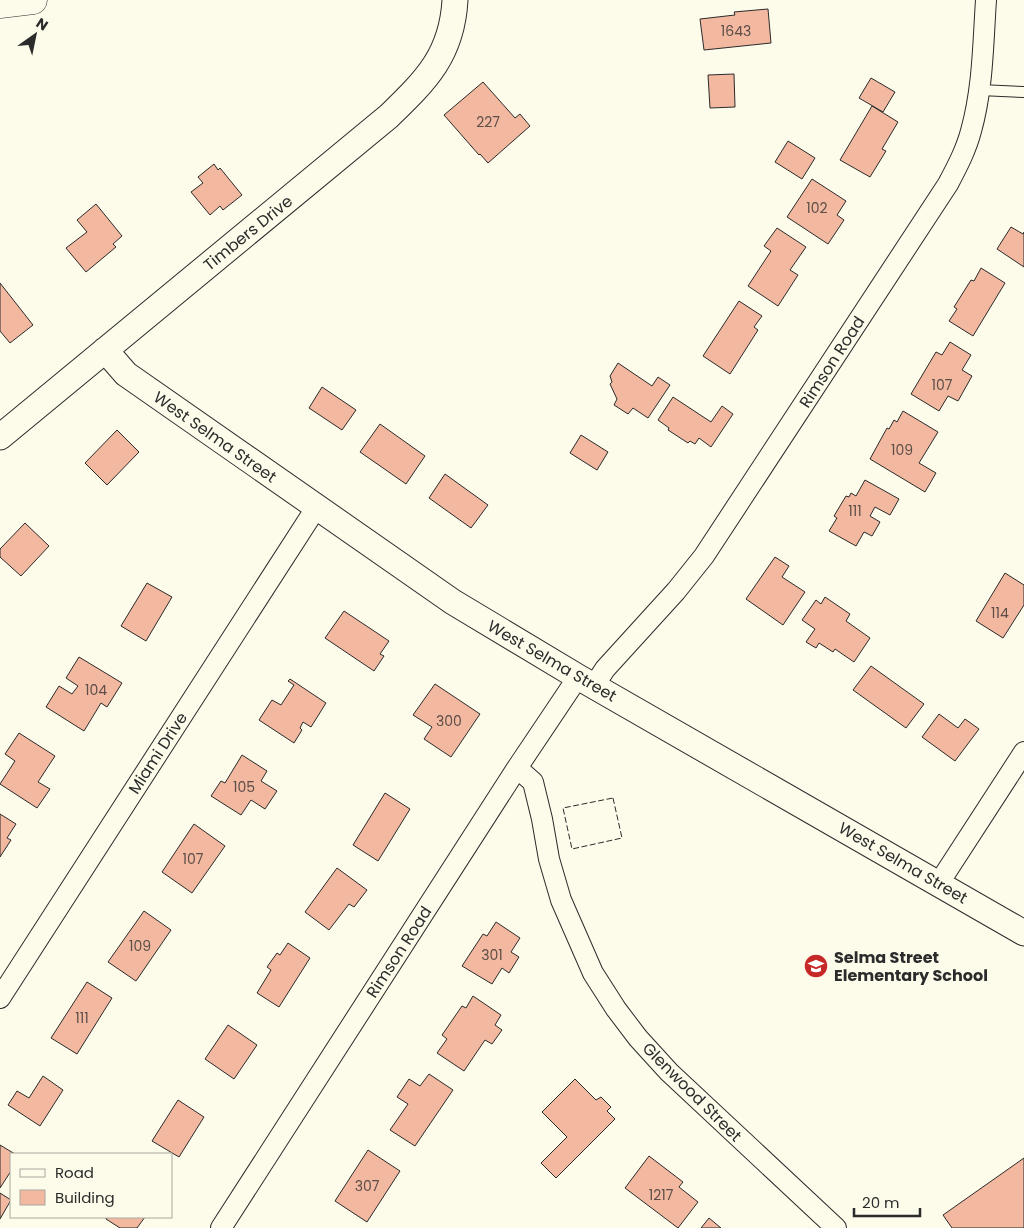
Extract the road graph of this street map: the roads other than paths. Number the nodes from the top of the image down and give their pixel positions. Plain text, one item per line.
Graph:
1 (33, 0) edge
2 (455, 0) edge
3 (986, 0) edge
4 (0, 4) edge
5 (980, 90) junction
6 (1024, 92) edge
7 (105, 350) junction
8 (0, 437) edge
9 (316, 508) junction
10 (586, 681) junction
11 (1024, 752) edge
12 (517, 768) junction
13 (939, 884) junction
14 (1024, 933) edge
15 (0, 998) edge
16 (222, 1228) edge
17 (836, 1228) edge

1 - 4 main road
2 - 7 street, Timbers Drive
3 - 5 street, Rimson Road
5 - 6 lane
5 - 10 street, Rimson Road
7 - 8 street, Timbers Drive
7 - 9 street, West Selma Street
9 - 10 street, West Selma Street
9 - 15 street, Miami Drive
10 - 12 street, Rimson Road
10 - 13 street, West Selma Street
11 - 13 street
12 - 16 street, Rimson Road
12 - 17 street, Glenwood Street
13 - 14 street, West Selma Street

